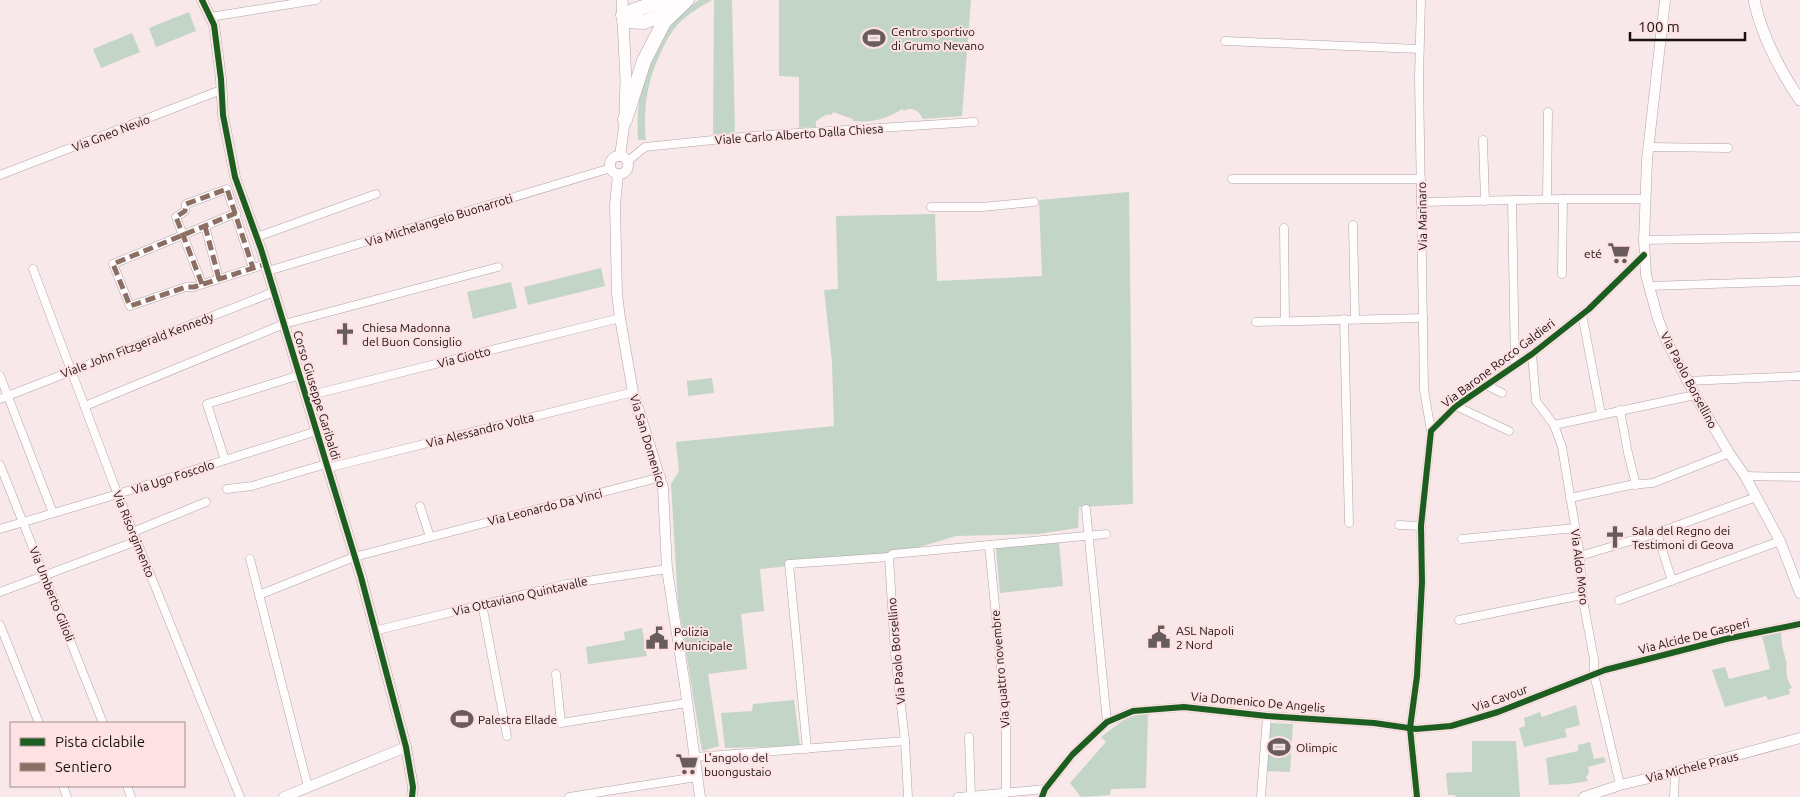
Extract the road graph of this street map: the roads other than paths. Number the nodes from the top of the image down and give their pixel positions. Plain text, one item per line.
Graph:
1 (202, 0) edge
2 (316, 0) edge
3 (622, 0) edge
4 (687, 0) edge
5 (1421, 0) edge
6 (1665, 0) edge
7 (1754, 0) edge
8 (671, 3) edge
9 (210, 16) junction
10 (623, 18) junction
11 (1225, 41) dead end
12 (1419, 49) junction
13 (221, 90) junction
14 (1800, 100) edge
15 (1548, 112) dead end
16 (625, 120) junction
17 (974, 122) dead end
18 (1483, 140) dead end
19 (1649, 147) junction
20 (1728, 148) dead end
21 (624, 158) junction
22 (614, 171) junction
23 (0, 175) edge
24 (1421, 179) junction
25 (1232, 180) dead end
26 (376, 194) dead end
27 (1547, 199) junction
28 (1563, 199) junction
29 (1645, 199) junction
30 (1485, 201) junction
31 (1512, 201) junction
32 (1034, 202) dead end
33 (1422, 202) junction
34 (931, 207) dead end
35 (236, 213) junction
36 (1353, 225) dead end
37 (205, 226) junction
38 (1284, 228) dead end
39 (182, 235) junction
40 (257, 237) junction
41 (1800, 237) edge
42 (1644, 240) junction
43 (1644, 255) junction
44 (267, 267) junction
45 (498, 267) dead end
46 (253, 268) junction
47 (33, 269) dead end
48 (1562, 274) dead end
49 (219, 279) junction
50 (1800, 281) edge
51 (202, 284) junction
52 (1649, 286) junction
53 (274, 292) junction
54 (1582, 314) junction
55 (620, 318) junction
56 (1423, 318) junction
57 (1344, 319) junction
58 (1355, 319) junction
59 (1285, 321) junction
60 (1256, 322) dead end
61 (284, 324) junction
62 (1532, 354) junction
63 (1514, 366) junction
64 (72, 371) junction
65 (300, 375) junction
66 (0, 376) edge
67 (1800, 376) edge
68 (1688, 381) junction
69 (1486, 385) junction
70 (633, 392) junction
71 (1502, 393) dead end
72 (1695, 395) junction
73 (307, 396) junction
74 (4, 397) edge
75 (85, 406) junction
76 (1456, 406) junction
77 (1620, 410) junction
78 (1601, 414) junction
79 (1554, 425) junction
80 (317, 431) junction
81 (1431, 431) junction
82 (1509, 431) dead end
83 (1729, 452) junction
84 (225, 460) junction
85 (0, 465) edge
86 (326, 466) junction
87 (1745, 476) junction
88 (661, 477) junction
89 (1800, 477) edge
90 (1636, 485) junction
91 (227, 489) dead end
92 (118, 494) junction
93 (1756, 497) junction
94 (1570, 498) junction
95 (206, 502) dead end
96 (420, 506) dead end
97 (1086, 509) dead end
98 (53, 513) junction
99 (22, 522) junction
100 (1349, 523) dead end
101 (1399, 525) dead end
102 (1421, 526) junction
103 (0, 528) edge
104 (1575, 528) junction
105 (134, 532) junction
106 (1657, 533) junction
107 (1106, 534) dead end
108 (1089, 535) junction
109 (430, 537) junction
110 (1462, 538) dead end
111 (137, 540) junction
112 (1780, 542) junction
113 (989, 545) junction
114 (357, 556) junction
115 (1580, 556) junction
116 (250, 559) dead end
117 (889, 559) junction
118 (664, 569) junction
119 (44, 575) junction
120 (1672, 581) junction
121 (0, 592) edge
122 (1800, 593) edge
123 (259, 595) junction
124 (1582, 595) junction
125 (1619, 600) dead end
126 (482, 604) junction
127 (1460, 620) dead end
128 (1800, 624) edge
129 (0, 625) edge
130 (374, 631) junction
131 (556, 674) dead end
132 (1594, 674) junction
133 (687, 703) junction
134 (1266, 716) junction
135 (39, 722) edge
136 (102, 722) edge
137 (1107, 722) junction
138 (1410, 728) junction
139 (507, 736) dead end
140 (969, 737) dead end
141 (1800, 738) edge
142 (905, 741) junction
143 (406, 747) junction
144 (807, 749) junction
145 (695, 757) junction
146 (1675, 772) junction
147 (697, 777) junction
148 (1620, 784) junction
149 (308, 788) junction
150 (1006, 793) junction
151 (1044, 793) edge
152 (971, 796) edge
153 (240, 797) edge
154 (284, 797) edge
155 (412, 797) edge
156 (569, 797) edge
157 (700, 797) edge
158 (908, 797) edge
159 (958, 797) edge
160 (1260, 797) edge
161 (1417, 797) edge
162 (1584, 797) edge
163 (1674, 797) edge

1 - 9 street, Corso Giuseppe Garibaldi
2 - 9 street
3 - 10 main road
4 - 8 highway
5 - 12 street, Via Marinaro
6 - 19 street, Via Paolo Borsellino
7 - 14 main road
8 - 10 highway
8 - 16 highway
9 - 13 street, Corso Giuseppe Garibaldi
10 - 16 main road
11 - 12 street
12 - 24 street, Via Marinaro
13 - 23 street, Via Gneo Nevio
13 - 40 street, Corso Giuseppe Garibaldi
15 - 27 street
16 - 21 street
17 - 21 street, Viale Carlo Alberto Dalla Chiesa
18 - 30 street
19 - 20 street
19 - 29 street, Via Paolo Borsellino
21 - 22 street
21 - 22 street
22 - 44 street, Via Michelangelo Buonarroti
22 - 55 street, Via San Domenico
24 - 25 street
24 - 33 street, Via Marinaro
26 - 40 street
27 - 28 street
27 - 31 street
28 - 29 street
28 - 48 street
29 - 42 street, Via Paolo Borsellino
30 - 31 street
30 - 33 street
31 - 63 street
32 - 34 street
33 - 56 street, Via Marinaro
35 - 37 street
35 - 39 street
35 - 46 street
36 - 58 street
37 - 39 street
37 - 49 street
38 - 59 street
39 - 51 street
39 - 51 street, Via Michelangelo Buonarroti
40 - 44 street, Corso Giuseppe Garibaldi
41 - 42 street
42 - 43 street, Via Paolo Borsellino
43 - 52 street, Via Paolo Borsellino
43 - 54 street, Via Barone Rocco Galdieri
44 - 46 street, Via Michelangelo Buonarroti
44 - 53 street, Corso Giuseppe Garibaldi
45 - 61 street
46 - 49 street, Via Michelangelo Buonarroti
47 - 64 street, Via Risorgimento
49 - 51 street, Via Michelangelo Buonarroti
50 - 52 street
52 - 68 street, Via Paolo Borsellino
53 - 61 street, Corso Giuseppe Garibaldi
53 - 64 street, Viale John Fitzgerald Kennedy
54 - 62 street, Via Barone Rocco Galdieri
54 - 78 street
55 - 70 street, Via San Domenico
55 - 73 street, Via Giotto
56 - 58 street
56 - 81 street, Via Marinaro
57 - 58 street
57 - 59 street
57 - 100 street
59 - 60 street
61 - 65 street, Corso Giuseppe Garibaldi
61 - 75 street
62 - 63 street, Via Barone Rocco Galdieri
62 - 79 street, Via Aldo Moro
63 - 69 street, Via Barone Rocco Galdieri
64 - 74 street, Viale John Fitzgerald Kennedy
64 - 75 street, Via Risorgimento
65 - 73 street, Corso Giuseppe Garibaldi
65 - 84 street
66 - 74 street
67 - 68 street
68 - 72 street, Via Paolo Borsellino
69 - 71 street, Via Barone Rocco Galdieri
69 - 76 street, Via Barone Rocco Galdieri
70 - 86 street, Via Alessandro Volta
70 - 88 street, Via San Domenico
72 - 77 street
72 - 83 street, Via Paolo Borsellino
73 - 80 street, Corso Giuseppe Garibaldi
74 - 98 street
75 - 92 street, Via Risorgimento
76 - 81 street, Via Barone Rocco Galdieri
76 - 82 street
77 - 78 street
77 - 90 street
78 - 79 street
79 - 94 street, Via Aldo Moro
80 - 84 street, Via Ugo Foscolo
80 - 86 street, Corso Giuseppe Garibaldi
81 - 102 street
83 - 87 street, Via Paolo Borsellino
83 - 90 street
84 - 92 street, Via Ugo Foscolo
85 - 99 street, Via Umberto Gilioli
86 - 91 street, Via Alessandro Volta
86 - 114 street, Corso Giuseppe Garibaldi
87 - 89 street
87 - 93 street, Via Paolo Borsellino
88 - 109 street, Via Leonardo Da Vinci
88 - 118 street, Via San Domenico
90 - 94 street
92 - 98 street, Via Ugo Foscolo
92 - 105 street, Via Risorgimento
93 - 106 street
93 - 112 street, Via Paolo Borsellino
94 - 104 street, Via Aldo Moro
95 - 105 street
96 - 109 street
97 - 108 street
98 - 99 street, Via Ugo Foscolo
99 - 103 street, Via Ugo Foscolo
99 - 119 street, Via Umberto Gilioli
101 - 102 street
102 - 138 street
104 - 110 street
104 - 115 street, Via Aldo Moro
105 - 111 street, Via Risorgimento
106 - 115 street
106 - 120 street
107 - 108 street
108 - 113 street
108 - 137 street
109 - 114 street, Via Leonardo Da Vinci
111 - 119 street
111 - 153 street, Via Risorgimento
112 - 120 street
112 - 122 street, Via Paolo Borsellino
113 - 117 street
113 - 150 street, Via quattro novembre
114 - 123 street, Via Leonardo Da Vinci
114 - 130 street, Corso Giuseppe Garibaldi
115 - 124 street, Via Aldo Moro
116 - 123 street
117 - 142 street, Via Paolo Borsellino
117 - 144 street
118 - 126 street, Via Ottaviano Quintavalle
118 - 133 street, Via San Domenico
119 - 121 street
119 - 136 street, Via Umberto Gilioli
120 - 125 street
123 - 149 street
124 - 127 street
124 - 132 street, Via Aldo Moro
126 - 130 street, Via Ottaviano Quintavalle
126 - 139 street
128 - 132 street, Via Alcide De Gasperi
129 - 135 street
130 - 143 street, Corso Giuseppe Garibaldi
131 - 133 street
132 - 138 street, Via Cavour
132 - 148 street, Via Aldo Moro
133 - 145 street, Via San Domenico
134 - 137 street, Via Domenico De Angelis
134 - 138 street, Via Domenico De Angelis
134 - 160 street
137 - 151 street
138 - 161 street
140 - 152 street
141 - 146 street, Via Michele Praus
142 - 144 street
142 - 158 street, Via Paolo Borsellino
143 - 149 street
143 - 155 street, Corso Giuseppe Garibaldi
144 - 145 street
145 - 147 street, Via San Domenico
146 - 148 street, Via Michele Praus
146 - 163 street
147 - 156 street
147 - 157 street, Via San Domenico
148 - 162 street, Via Michele Praus
149 - 154 street
150 - 151 street
150 - 152 street
152 - 159 street

